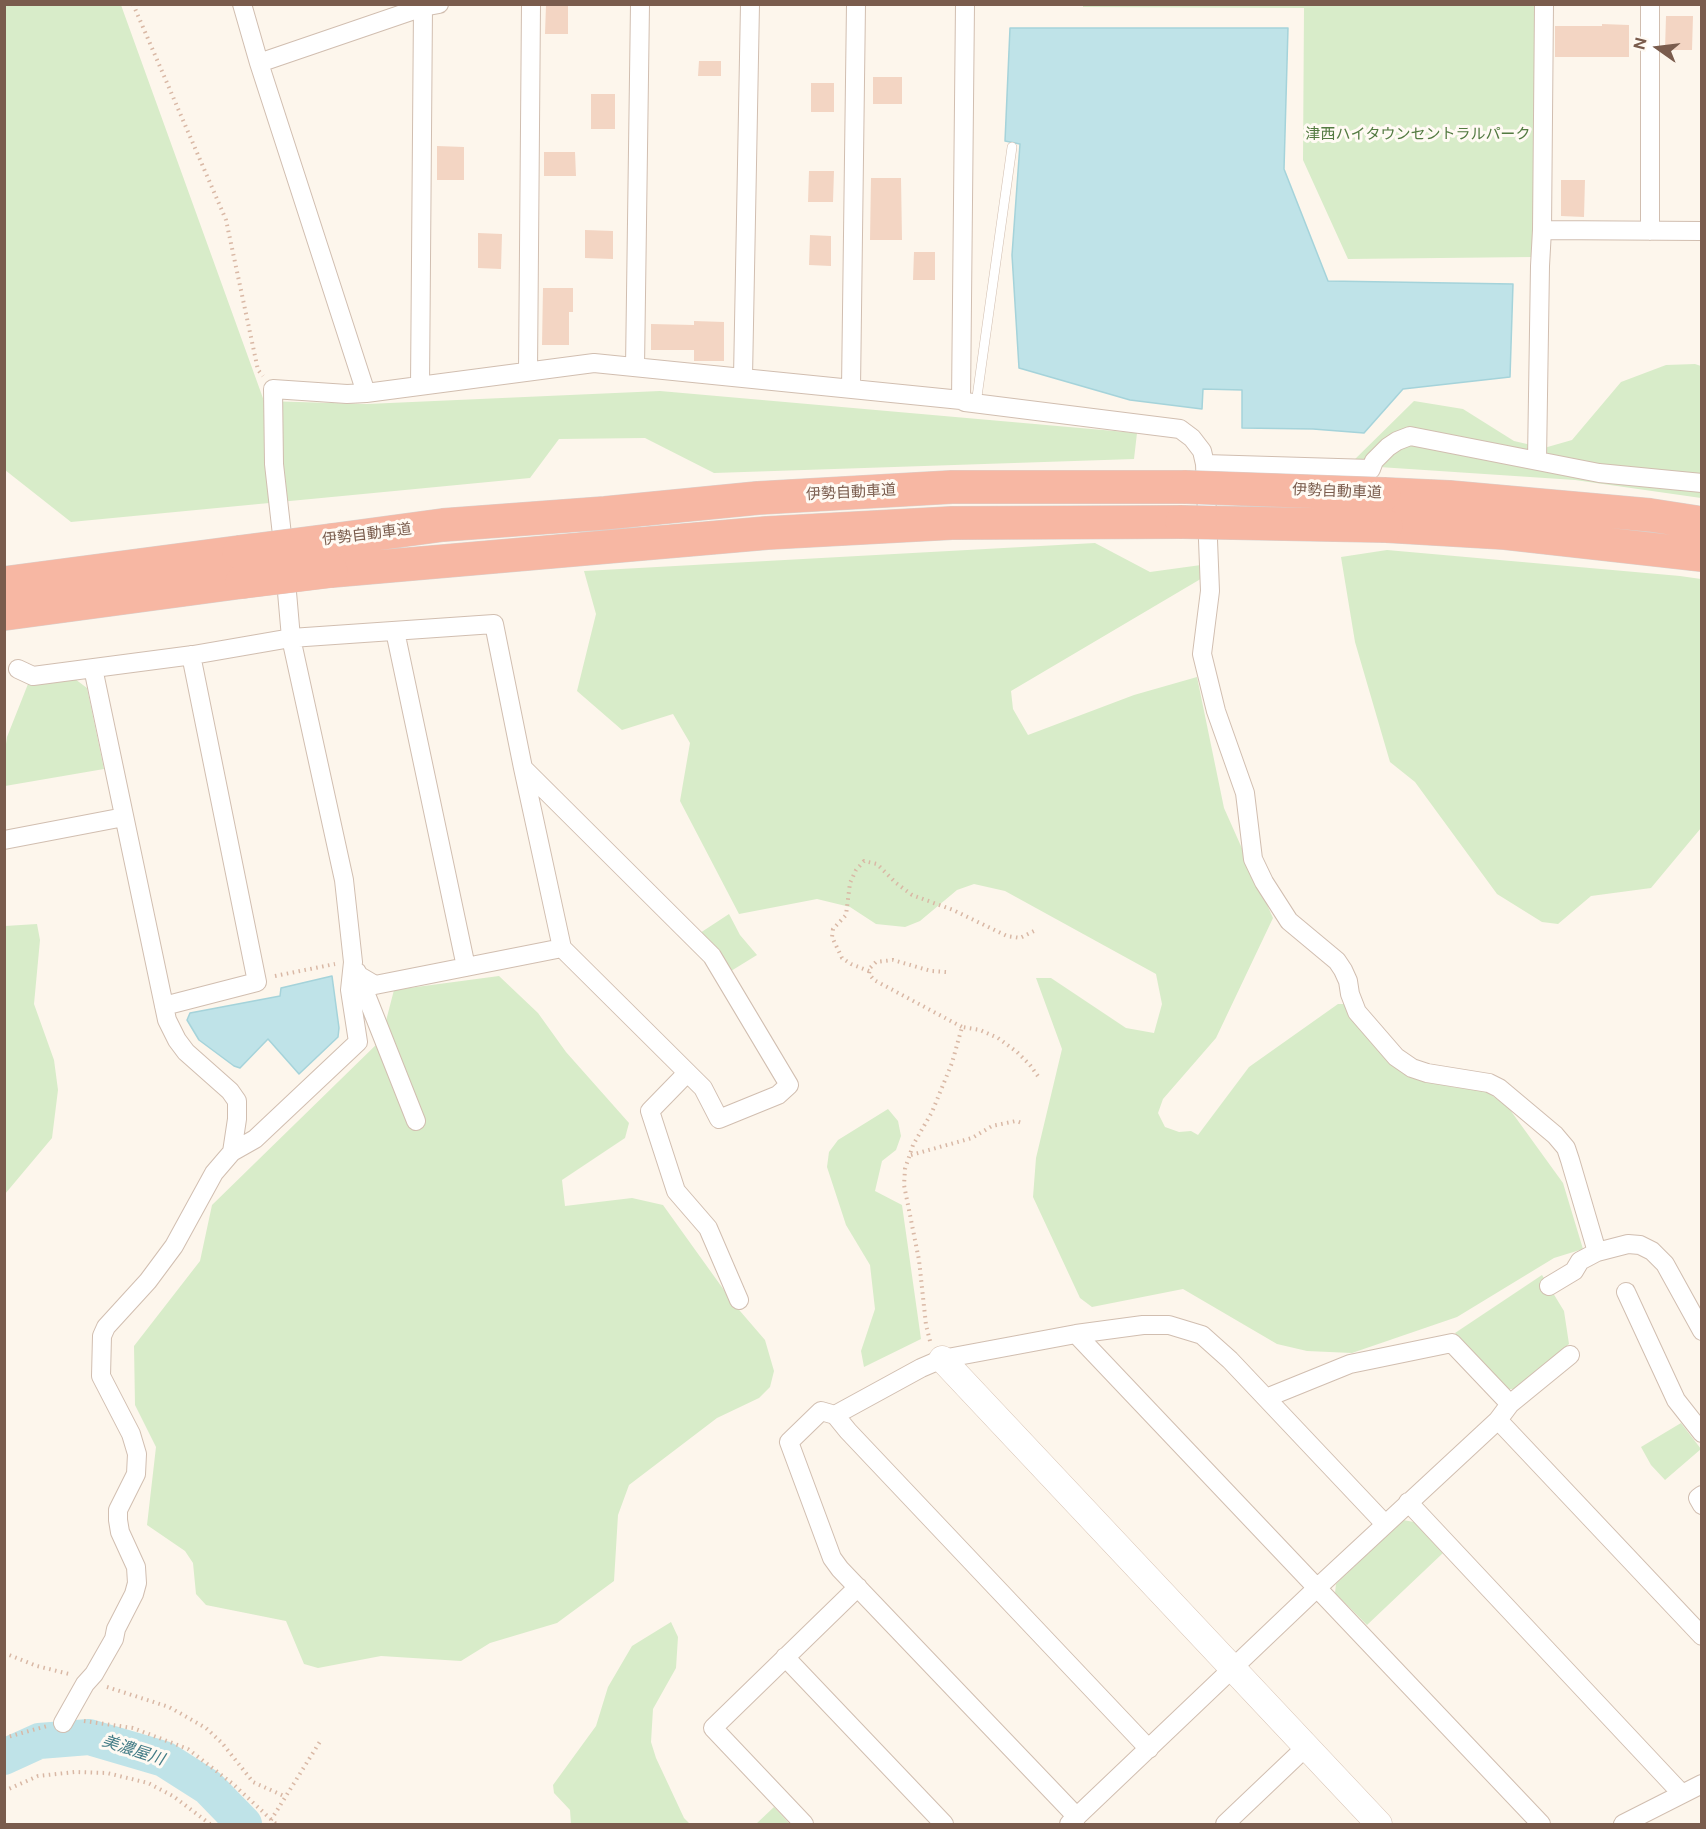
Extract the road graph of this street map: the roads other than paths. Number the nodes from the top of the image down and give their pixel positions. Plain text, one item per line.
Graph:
1 (242, 4) edge
2 (531, 4) edge
3 (640, 4) edge
4 (750, 4) edge
5 (856, 4) edge
6 (965, 4) edge
7 (1544, 4) edge
8 (1650, 4) edge
9 (431, 6) edge
10 (259, 63) junction
11 (1012, 147) dead end
12 (1542, 230) junction
13 (1650, 231) junction
14 (1701, 231) edge
15 (635, 367) junction
16 (528, 372) junction
17 (743, 377) junction
18 (420, 386) junction
19 (851, 388) junction
20 (366, 393) junction
21 (969, 402) junction
22 (1537, 460) junction
23 (1195, 476) junction
24 (1701, 483) edge
25 (1701, 523) edge
26 (332, 555) junction
27 (1701, 555) edge
28 (241, 567) junction
29 (4, 583) edge
30 (4, 614) edge
31 (395, 631) junction
32 (291, 638) junction
33 (191, 655) junction
34 (93, 668) junction
35 (18, 669) dead end
36 (523, 768) junction
37 (124, 817) junction
38 (4, 840) edge
39 (562, 948) junction
40 (349, 967) junction
41 (466, 967) junction
42 (164, 1006) junction
43 (687, 1073) junction
44 (416, 1121) dead end
45 (232, 1152) junction
46 (1597, 1252) junction
47 (1549, 1286) dead end
48 (1626, 1292) dead end
49 (739, 1300) dead end
50 (1701, 1331) edge
51 (1076, 1334) junction
52 (1570, 1355) dead end
53 (939, 1361) junction
54 (1266, 1398) junction
55 (1510, 1404) junction
56 (835, 1414) junction
57 (1498, 1420) junction
58 (1701, 1433) edge
59 (1701, 1495) edge
60 (1408, 1502) junction
61 (1701, 1505) edge
62 (1385, 1524) junction
63 (858, 1587) junction
64 (1318, 1587) junction
65 (1701, 1636) edge
66 (785, 1657) junction
67 (1233, 1668) junction
68 (63, 1723) road end
69 (1306, 1747) junction
70 (1149, 1749) junction
71 (1701, 1784) edge
72 (1682, 1794) junction
73 (1073, 1821) edge
74 (804, 1824) edge
75 (944, 1824) edge
76 (1224, 1824) edge
77 (1379, 1824) edge
78 (1541, 1824) edge
79 (1623, 1824) edge

1 - 10 street
2 - 16 street
3 - 15 street
4 - 17 street
5 - 19 street
6 - 21 street
7 - 12 street
8 - 13 street
9 - 10 street
9 - 18 street
10 - 20 street
11 - 21 lane
12 - 13 street
12 - 22 street
13 - 14 street
15 - 16 street
15 - 17 street
16 - 18 street
17 - 19 street
18 - 20 street
19 - 21 street
20 - 32 street
21 - 23 street
22 - 23 street
22 - 24 street
23 - 25 highway, 伊勢自動車道, bridge
23 - 26 highway, 伊勢自動車道
23 - 46 street
26 - 27 highway, 伊勢自動車道, bridge
26 - 28 highway, 伊勢自動車道, bridge
28 - 29 highway, 伊勢自動車道
28 - 30 highway, 伊勢自動車道
31 - 32 street
31 - 36 street
31 - 41 street
32 - 33 street
32 - 40 street
33 - 34 street
33 - 42 street
34 - 35 street
34 - 37 street
36 - 39 street
36 - 43 street
37 - 38 street
37 - 42 street
39 - 41 street
39 - 43 street
40 - 41 street
40 - 44 street
40 - 45 street
42 - 45 street
43 - 49 street
45 - 68 street
46 - 47 street
46 - 50 street
48 - 58 street
51 - 53 street
51 - 54 street
51 - 64 street
52 - 55 street
53 - 56 street
53 - 67 street
54 - 55 street
54 - 62 street
55 - 57 street
56 - 63 street
56 - 70 street
57 - 60 street
57 - 65 street
59 - 61 street
60 - 62 street
60 - 72 street
62 - 64 street
63 - 66 street
63 - 73 street
64 - 67 street
64 - 78 street
66 - 74 street
66 - 75 street
67 - 69 street
67 - 70 street
69 - 76 street
69 - 77 street
70 - 73 street
71 - 72 street
72 - 79 street

